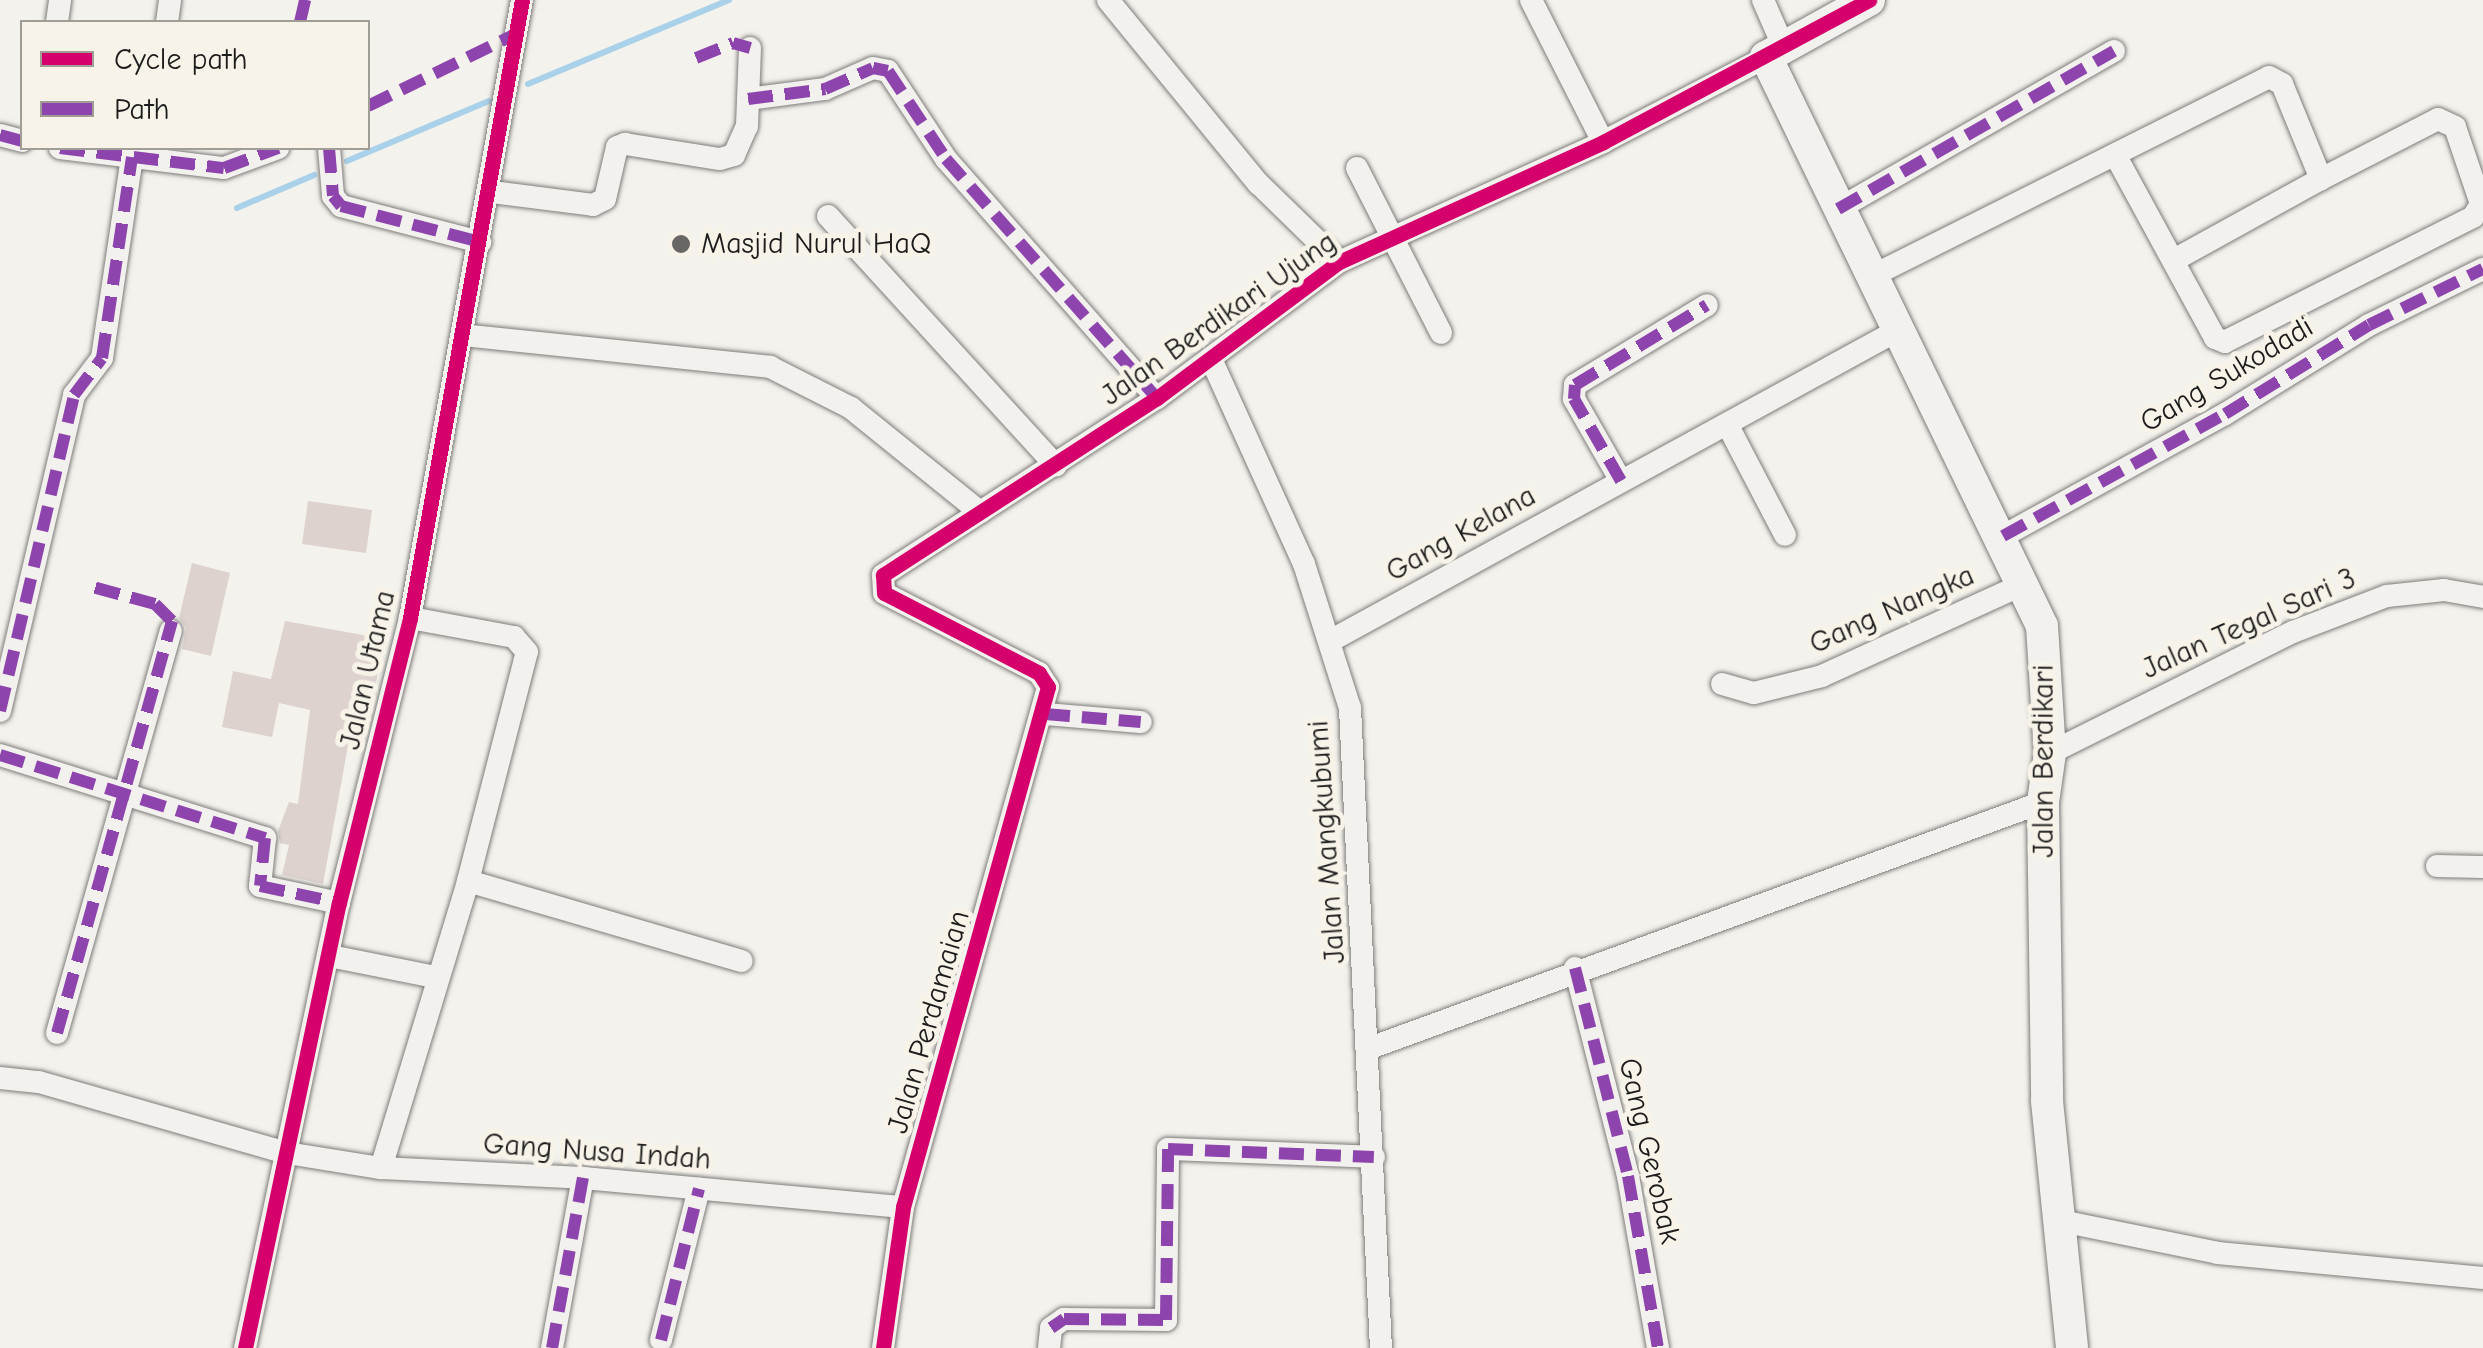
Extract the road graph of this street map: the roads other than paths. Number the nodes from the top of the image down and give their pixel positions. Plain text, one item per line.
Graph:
1 (522, 0) edge
2 (1108, 0) edge
3 (1531, 0) edge
4 (1763, 0) edge
5 (1869, 0) edge
6 (750, 48) dead end
7 (2114, 51) dead end
8 (1775, 52) junction
9 (748, 98) junction
10 (1603, 142) junction
11 (88, 150) edge
12 (273, 150) edge
13 (329, 150) edge
14 (143, 154) edge
15 (2118, 158) junction
16 (1357, 168) dead end
17 (2321, 179) junction
18 (492, 192) junction
19 (1838, 208) junction
20 (828, 216) dead end
21 (1394, 236) junction
22 (480, 242) junction
23 (2174, 260) junction
24 (1339, 262) junction
25 (2483, 269) edge
26 (1872, 276) junction
27 (1707, 304) dead end
28 (1898, 330) junction
29 (1441, 333) dead end
30 (462, 334) junction
31 (1211, 359) junction
32 (1157, 398) junction
33 (1727, 424) junction
34 (1056, 466) junction
35 (1622, 481) junction
36 (980, 512) junction
37 (1785, 535) dead end
38 (2002, 536) junction
39 (2026, 582) junction
40 (2483, 598) edge
41 (410, 618) junction
42 (171, 631) dead end
43 (1330, 641) junction
44 (1722, 684) dead end
45 (0, 711) edge
46 (1046, 714) junction
47 (1141, 722) dead end
48 (2050, 753) junction
49 (0, 756) edge
50 (128, 796) junction
51 (2043, 802) junction
52 (2437, 866) dead end
53 (2483, 867) edge
54 (468, 881) junction
55 (340, 902) junction
56 (330, 956) junction
57 (742, 960) dead end
58 (1575, 968) junction
59 (436, 977) junction
60 (57, 1033) dead end
61 (1370, 1048) junction
62 (0, 1078) edge
63 (287, 1154) junction
64 (1374, 1157) junction
65 (381, 1168) junction
66 (584, 1178) junction
67 (699, 1189) junction
68 (903, 1207) junction
69 (2056, 1220) junction
70 (2483, 1278) edge
71 (660, 1340) dead end
72 (245, 1348) edge
73 (552, 1348) edge
74 (883, 1348) edge
75 (1050, 1348) edge
76 (1381, 1348) edge
77 (1658, 1348) edge
78 (2072, 1348) edge

1 - 18 street, Jalan Utama
2 - 24 street
3 - 10 street
4 - 8 street
5 - 8 street, Jalan Berdikari Ujung
6 - 9 street
7 - 19 street
8 - 10 street, Jalan Berdikari Ujung
8 - 19 street, Jalan Berdikari
9 - 18 street
9 - 32 street
10 - 21 street, Jalan Berdikari Ujung
11 - 14 street
12 - 14 street
13 - 22 street
14 - 45 street
15 - 17 street
15 - 23 street
15 - 26 street
16 - 21 street
17 - 23 street
17 - 23 street
18 - 22 street, Jalan Utama
19 - 26 street, Jalan Berdikari
20 - 34 street
21 - 24 street, Jalan Berdikari Ujung
21 - 29 street
22 - 30 street, Jalan Utama
24 - 31 street, Jalan Berdikari Ujung
25 - 38 street, Gang Sukodadi
26 - 28 street, Jalan Berdikari
27 - 35 street
28 - 33 street, Gang Kelana
28 - 38 street, Jalan Berdikari
30 - 36 street
30 - 41 street, Jalan Utama
31 - 32 street, Jalan Berdikari Ujung
31 - 43 street, Jalan Mangkubumi
32 - 34 street, Jalan Berdikari Ujung
33 - 35 street, Gang Kelana
33 - 37 street
34 - 36 street, Jalan Berdikari Ujung
35 - 43 street, Gang Kelana
36 - 46 street, Jalan Berdikari Ujung
38 - 39 street, Jalan Berdikari
39 - 44 street, Gang Nangka
39 - 48 street, Jalan Berdikari
40 - 48 street, Jalan Tegal Sari 3
41 - 54 street
41 - 55 street, Jalan Utama
42 - 50 street
43 - 61 street, Jalan Mangkubumi
46 - 47 street
46 - 68 street, Jalan Perdamaian
48 - 51 street, Jalan Berdikari
49 - 50 street
50 - 55 street
50 - 60 street
51 - 58 street
51 - 69 street, Jalan Berdikari
52 - 53 street
54 - 57 street
54 - 59 street
55 - 56 street, Jalan Utama
56 - 59 street
56 - 63 street, Jalan Utama
58 - 61 street
58 - 77 street, Gang Gerobak
59 - 65 street
61 - 64 street, Jalan Mangkubumi
62 - 63 street, Gang Nusa Indah
63 - 65 street, Gang Nusa Indah
63 - 72 street, Jalan Utama
64 - 75 street
64 - 76 street, Jalan Mangkubumi
65 - 66 street, Gang Nusa Indah
66 - 67 street, Gang Nusa Indah
66 - 73 street
67 - 68 street, Gang Nusa Indah
67 - 71 street
68 - 74 street, Jalan Perdamaian
69 - 70 street
69 - 78 street, Jalan Berdikari

